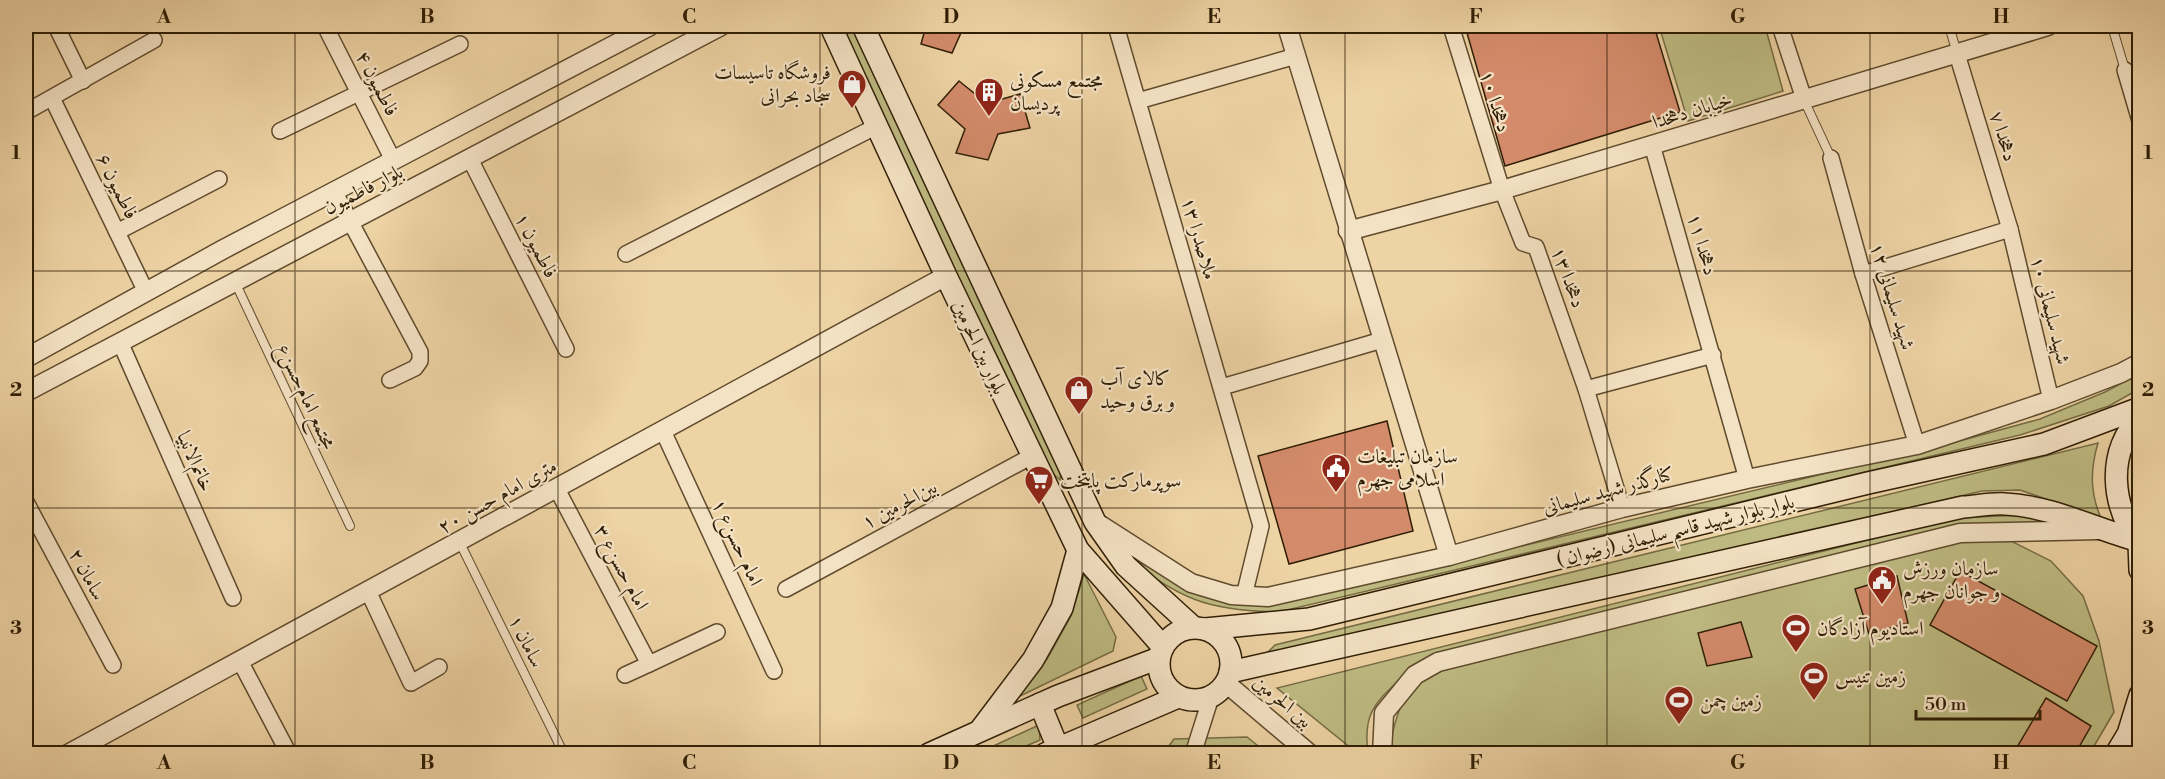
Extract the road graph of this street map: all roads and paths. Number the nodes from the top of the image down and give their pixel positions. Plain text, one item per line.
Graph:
1 (56, 26) edge
2 (325, 26) edge
3 (650, 26) edge
4 (720, 26) edge
5 (834, 26) edge
6 (863, 26) edge
7 (1116, 26) edge
8 (1287, 26) edge
9 (1451, 26) edge
10 (1780, 26) edge
11 (1949, 26) edge
12 (2048, 26) edge
13 (2112, 26) edge
14 (154, 40) dead end
15 (460, 44) dead end
16 (1958, 54) junction
17 (1296, 56) junction
18 (2124, 70) joint
19 (83, 81) junction
20 (359, 93) junction
21 (52, 98) junction
22 (1804, 99) junction
23 (1138, 101) junction
24 (26, 112) edge
25 (2139, 121) edge
26 (876, 126) junction
27 (280, 131) dead end
28 (1652, 145) junction
29 (1831, 158) joint
30 (470, 159) junction
31 (393, 160) junction
32 (219, 179) dead end
33 (1502, 190) junction
34 (334, 191) junction
35 (349, 221) junction
36 (2010, 229) junction
37 (1348, 231) junction
38 (117, 232) junction
39 (626, 254) dead end
40 (1863, 274) junction
41 (946, 276) junction
42 (235, 280) junction
43 (146, 291) junction
44 (1382, 340) junction
45 (120, 342) junction
46 (566, 350) dead end
47 (1713, 355) junction
48 (26, 358) edge
49 (2139, 363) edge
50 (390, 380) dead end
51 (1222, 387) junction
52 (1586, 389) junction
53 (26, 392) edge
54 (2051, 400) junction
55 (2139, 408) edge
56 (2139, 417) edge
57 (663, 431) junction
58 (1917, 445) junction
59 (1032, 456) junction
60 (1747, 479) junction
61 (1077, 482) junction
62 (558, 489) junction
63 (1052, 496) junction
64 (26, 502) edge
65 (1622, 508) junction
66 (1095, 522) junction
67 (350, 526) dead end
68 (2099, 530) junction
69 (2138, 542) edge
70 (460, 543) junction
71 (1078, 550) junction
72 (1449, 556) junction
73 (2139, 570) edge
74 (786, 589) dead end
75 (368, 591) junction
76 (1244, 596) junction
77 (233, 598) dead end
78 (1199, 628) junction
79 (717, 632) dead end
80 (1161, 652) junction
81 (240, 661) junction
82 (649, 664) junction
83 (113, 665) dead end
84 (439, 667) dead end
85 (774, 671) dead end
86 (625, 675) dead end
87 (1223, 684) junction
88 (2139, 695) edge
89 (1178, 697) junction
90 (1040, 704) junction
91 (980, 731) junction
92 (1051, 751) edge
93 (76, 752) edge
94 (289, 753) edge
95 (564, 753) edge
96 (929, 753) edge
97 (1193, 753) edge
98 (1310, 753) edge
99 (1382, 753) edge
100 (2115, 753) edge

1 - 19 street
2 - 20 street, فاطمیون ۴
3 - 31 street, بلوار فاطمیون
4 - 30 street, بلوار فاطمیون
5 - 26 main road, بلوار بین الحرمین
6 - 61 main road, بلوار بین الحرمین
7 - 23 street, ملاصدرا ۱۳
8 - 17 street
9 - 33 street, دهخدا ۱۰
10 - 22 street
11 - 16 lane
12 - 16 street, خیابان دهخدا
13 - 18 lane
14 - 19 street
15 - 20 street
16 - 22 street, خیابان دهخدا
16 - 36 street, دهخدا ۷
17 - 23 street
17 - 37 street
18 - 25 street
19 - 21 street
20 - 27 street
20 - 31 street, فاطمیون ۴
21 - 24 street
21 - 38 street, فاطمیون ۶
22 - 28 street, خیابان دهخدا
22 - 29 lane
23 - 51 street, ملاصدرا ۱۳
26 - 39 street
26 - 41 main road, بلوار بین الحرمین
28 - 33 street, خیابان دهخدا
28 - 47 street, دهخدا ۱۱
29 - 40 street, شهید سلیمانی ۱۲
30 - 35 street, بلوار فاطمیون
30 - 46 street, فاطمیون ۱
31 - 34 street, بلوار فاطمیون
32 - 38 street
33 - 37 street, خیابان دهخدا
33 - 52 street, دهخدا ۱۳
34 - 35 street
34 - 43 street, بلوار فاطمیون
35 - 42 street, بلوار فاطمیون
35 - 50 street
36 - 40 street
36 - 54 street, شهید سلیمانی ۱۰
37 - 44 street
38 - 43 street, فاطمیون ۶
40 - 58 street, شهید سلیمانی ۱۲
41 - 57 street, ۲۰ متری امام حسن
41 - 59 main road, بلوار بین الحرمین
42 - 45 street, بلوار فاطمیون
42 - 67 lane, مجتمع امام‌حسن‌ع
43 - 48 street, بلوار فاطمیون
44 - 51 street
44 - 72 street
45 - 53 street, بلوار فاطمیون
45 - 77 street, خاتم‌الانبیا
47 - 52 street
47 - 60 street, دهخدا ۱۱
49 - 54 street, کنارگذر شهید سلیمانی
51 - 76 street, ملاصدرا ۱۳
52 - 65 street
54 - 58 street, کنارگذر شهید سلیمانی
55 - 78 main road, بلوار بلوار شهید قاسم سلیمانی (رضوان )
56 - 69 main road
57 - 62 street, ۲۰ متری امام حسن
57 - 85 street, امام حسن‌ع ۱
58 - 60 street, کنارگذر شهید سلیمانی
59 - 63 main road, بلوار بین الحرمین
59 - 74 street, بین‌الحرمین ۱
60 - 65 street, کنارگذر شهید سلیمانی
61 - 63 main road
61 - 66 main road, بلوار بین الحرمین
62 - 70 street, ۲۰ متری امام حسن
62 - 82 street, امام حسن‌ع ۳
63 - 71 main road, بلوار بین الحرمین
64 - 83 street, سامان ۲
65 - 72 street, کنارگذر شهید سلیمانی
66 - 76 street, کنارگذر شهید سلیمانی
66 - 78 main road, بلوار بین الحرمین
68 - 69 main road, بلوار بلوار شهید قاسم سلیمانی (رضوان )
68 - 87 main road, بلوار بلوار شهید قاسم سلیمانی (رضوان )
68 - 99 street
69 - 73 main road
70 - 75 street, ۲۰ متری امام حسن
70 - 95 lane, سامان ۱
71 - 80 main road, بلوار بین الحرمین
71 - 91 main road
72 - 76 street, کنارگذر شهید سلیمانی
75 - 81 street, ۲۰ متری امام حسن
75 - 84 street
78 - 80 main road
78 - 87 main road
79 - 82 street
80 - 89 main road
80 - 90 main road
81 - 93 street, ۲۰ متری امام حسن
81 - 94 street
82 - 86 street
87 - 89 main road
87 - 97 street
87 - 98 street, بین الحرمین
88 - 100 main road
89 - 92 main road
90 - 91 main road
90 - 92 main road
91 - 96 main road

